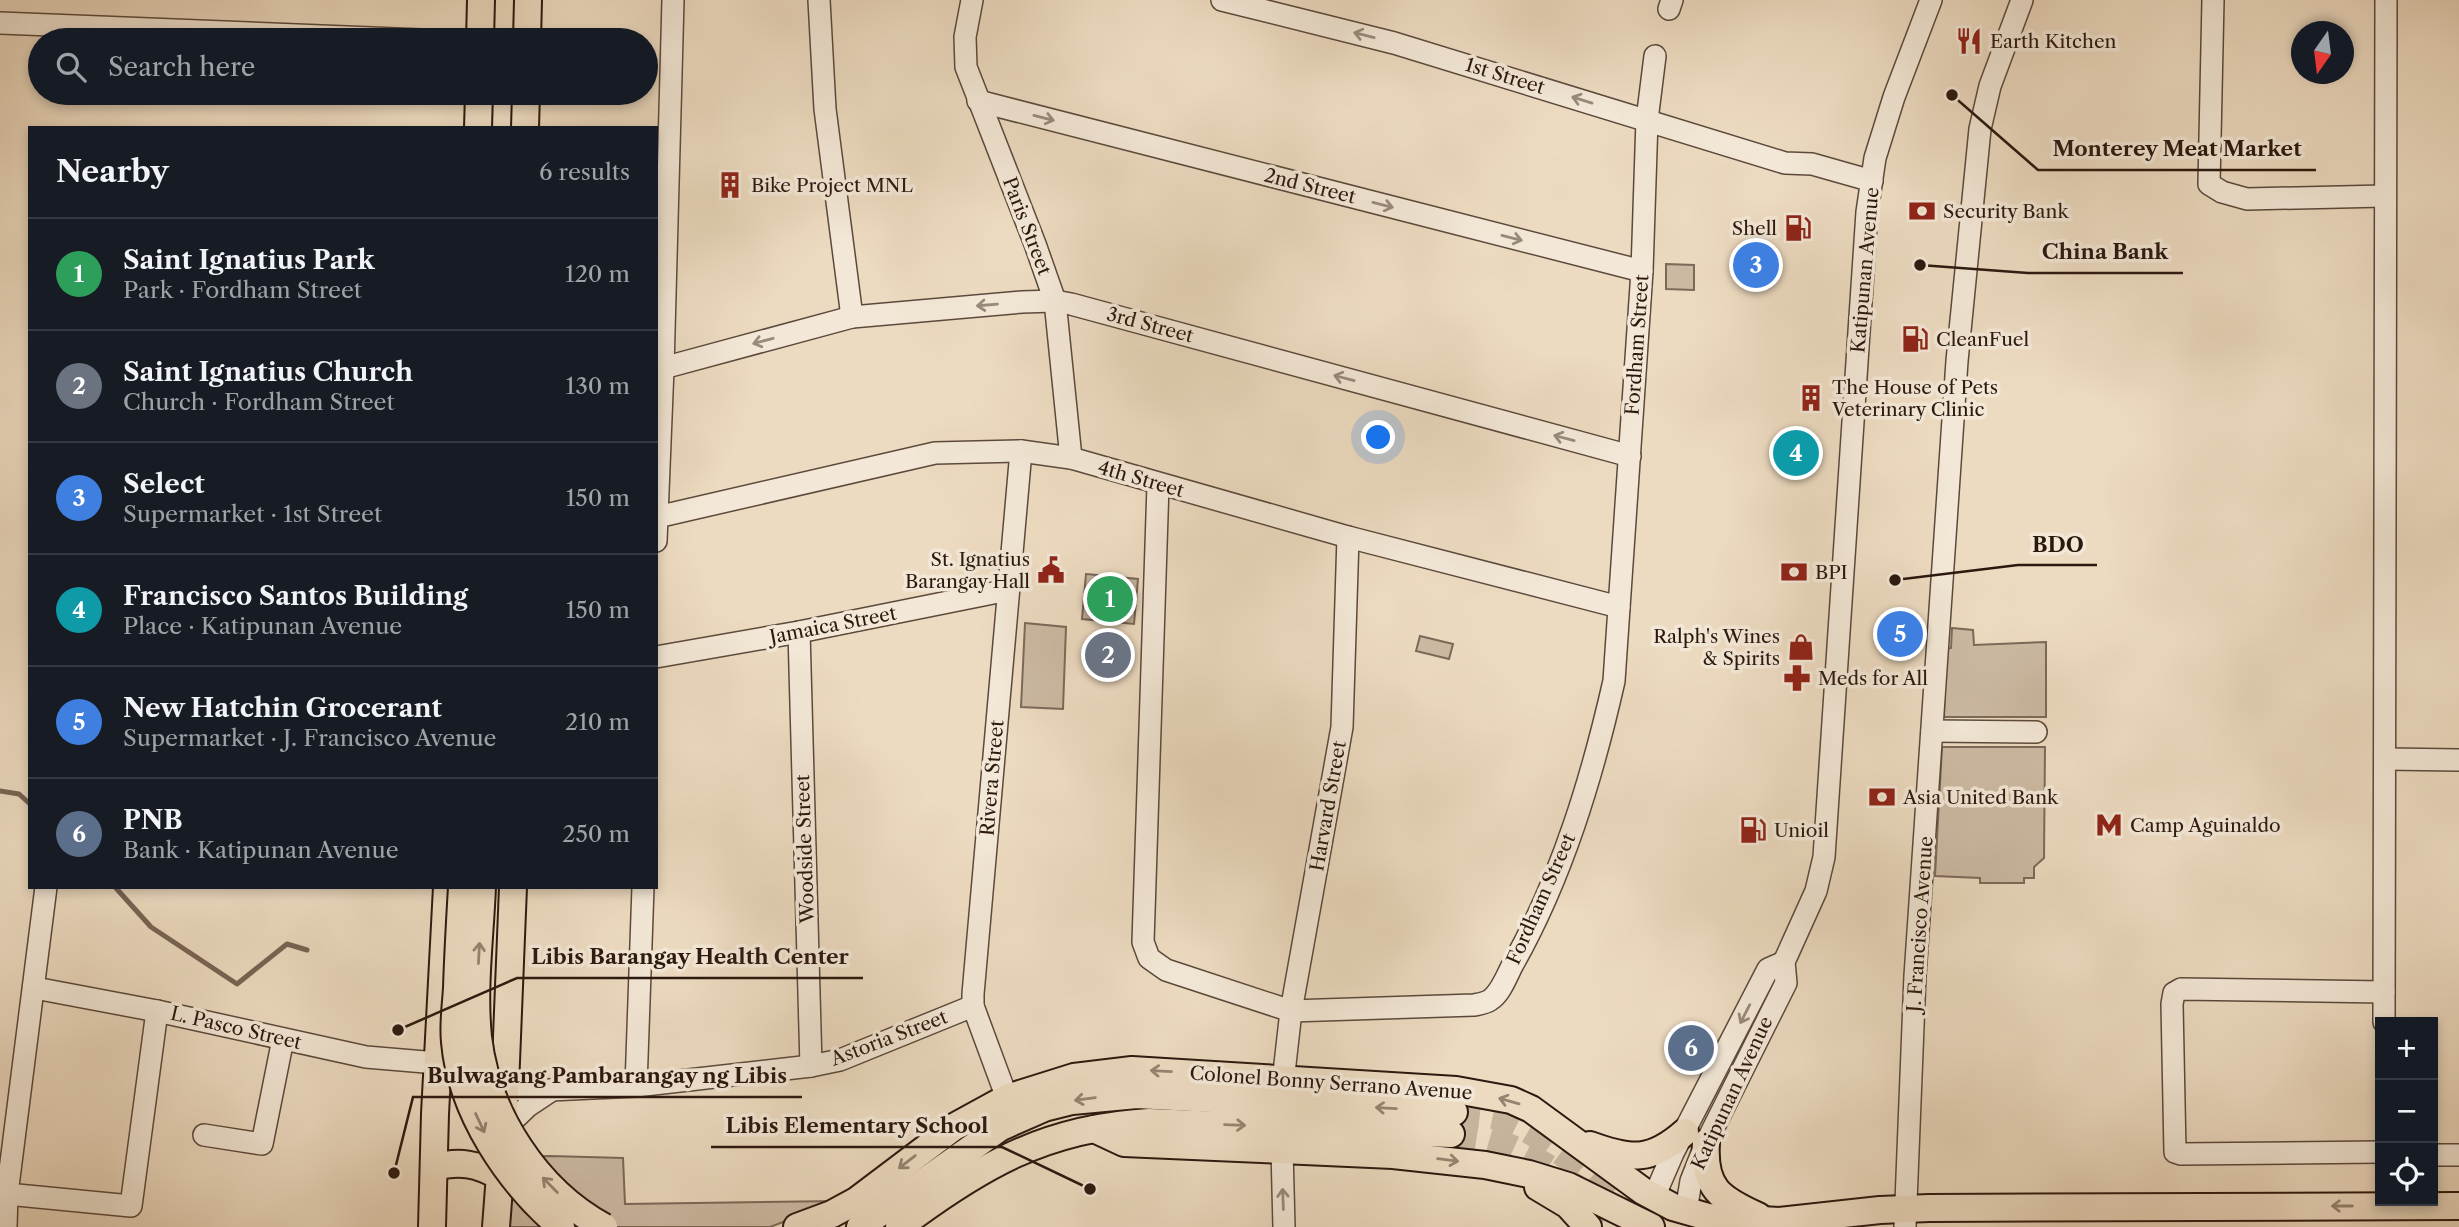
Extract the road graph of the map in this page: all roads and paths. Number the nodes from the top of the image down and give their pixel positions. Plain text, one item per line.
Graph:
1 (481, 0) edge
2 (528, 0) edge
3 (673, 0) edge
4 (819, 0) edge
5 (972, 0) edge
6 (1222, 0) edge
7 (1931, 0) edge
8 (2022, 0) edge
9 (2213, 0) edge
10 (2386, 0) edge
11 (0, 23) edge
12 (124, 28) edge
13 (480, 28) edge
14 (527, 28) edge
15 (1655, 56) dead end
16 (978, 101) junction
17 (479, 105) edge
18 (526, 105) edge
19 (1647, 120) junction
20 (478, 126) edge
21 (525, 126) edge
22 (1871, 187) junction
23 (2384, 195) junction
24 (1642, 271) junction
25 (1055, 301) junction
26 (852, 317) junction
27 (663, 368) junction
28 (1021, 451) junction
29 (1630, 457) junction
30 (1071, 458) junction
31 (1158, 485) junction
32 (658, 492) edge
33 (658, 517) edge
34 (1348, 537) junction
35 (1009, 590) junction
36 (1619, 607) junction
37 (799, 632) junction
38 (658, 657) edge
39 (1932, 731) junction
40 (2036, 732) dead end
41 (2386, 759) junction
42 (2459, 760) edge
43 (47, 889) edge
44 (447, 889) edge
45 (462, 889) edge
46 (482, 889) edge
47 (513, 889) edge
48 (643, 889) edge
49 (35, 988) junction
50 (2384, 992) junction
51 (973, 1006) junction
52 (157, 1011) junction
53 (1291, 1011) junction
54 (2384, 1017) edge
55 (283, 1039) junction
56 (437, 1063) junction
57 (811, 1066) junction
58 (1284, 1073) dead end
59 (636, 1086) junction
60 (505, 1087) junction
61 (554, 1089) junction
62 (1007, 1098) junction
63 (504, 1129) junction
64 (1094, 1129) junction
65 (204, 1135) dead end
66 (1566, 1136) junction
67 (1695, 1138) junction
68 (1282, 1150) junction
69 (2375, 1152) edge
70 (2438, 1155) edge
71 (2459, 1155) edge
72 (1485, 1165) junction
73 (434, 1167) junction
74 (500, 1177) junction
75 (7, 1194) junction
76 (1654, 1197) junction
77 (930, 1203) edge
78 (2459, 1206) edge
79 (2099, 1216) edge
80 (1906, 1218) edge
81 (1685, 1219) edge
82 (1769, 1221) junction
83 (1648, 1226) edge
84 (6, 1227) edge
85 (432, 1227) edge
86 (496, 1227) edge
87 (561, 1227) edge
88 (604, 1227) edge
89 (797, 1227) edge
90 (860, 1227) edge
91 (899, 1227) edge
92 (1284, 1227) edge
93 (1588, 1227) edge

1 - 13 main road
2 - 14 main road
3 - 27 street
4 - 26 street
5 - 16 street, Paris Street
19 -> 6 street, 1st Street
7 - 22 street, Katipunan Avenue
8 - 39 street, J. Francisco Avenue
9 - 23 street
10 - 23 street
11 - 12 street
15 - 19 street, Fordham Street
16 -> 24 street, 2nd Street
16 - 25 street, Paris Street
17 - 20 main road
18 - 21 main road
19 - 22 street, 1st Street
19 - 24 street, Fordham Street
22 - 67 street, Katipunan Avenue
23 - 41 street
24 - 29 street, Fordham Street
25 -> 26 street, 3rd Street
29 -> 25 street, 3rd Street
25 - 30 street, Paris Street
26 -> 27 street, 3rd Street
27 - 32 street
28 - 30 street, 4th Street
28 - 33 street, 4th Street
28 - 35 street, Rivera Street
29 - 36 street, Fordham Street
30 - 31 street, 4th Street
31 - 34 street, 4th Street
31 - 53 street, Fordham Street
34 - 36 street, 4th Street
34 - 53 street, Harvard Street
35 - 37 street, Jamaica Street
35 - 51 street, Rivera Street
36 - 53 street, Fordham Street
37 - 38 street, Jamaica Street
37 - 57 street, Woodside Street
39 - 40 street
39 - 80 street, J. Francisco Avenue
41 - 42 street
41 - 50 street
43 - 49 street
44 - 56 main road
45 -> 87 main road, bridge
88 -> 46 main road, bridge
47 - 60 main road
48 - 59 street
49 - 52 street, L. Pasco Street
49 - 75 street
50 - 54 street
50 - 69 street
51 - 57 street, Astoria Street
51 - 62 street, Rivera Street
52 - 55 street, L. Pasco Street
52 - 75 street
53 - 58 street, Harvard Street
55 - 56 street, L. Pasco Street
55 - 65 street
56 - 73 main road
57 - 59 street, Astoria Street
59 - 61 street, Astoria Street
60 - 61 street, Astoria Street
60 - 63 main road
61 - 63 street
66 -> 62 main road, Colonel Bonny Serrano Avenue
62 -> 89 main road, Colonel Bonny Serrano Avenue
63 - 74 main road
64 - 68 main road
64 - 77 main road, Colonel Bonny Serrano Avenue
64 -> 77 main road, Colonel Bonny Serrano Avenue
66 - 67 main road
66 - 76 main road, Colonel Bonny Serrano Avenue
67 - 76 street, Katipunan Avenue
67 - 81 street, Katipunan Avenue
67 - 82 main road
68 -> 72 main road
92 -> 68 street
70 - 71 street
72 - 83 main road
72 - 93 main road
73 - 74 main road
73 - 85 main road
74 - 86 main road
75 - 84 street
76 - 81 main road, Colonel Bonny Serrano Avenue
76 - 83 main road, Katipunan Avenue
77 - 90 main road
77 - 91 main road
78 -> 79 main road, Colonel Bonny Serrano Avenue
79 - 80 main road, Colonel Bonny Serrano Avenue
80 - 82 main road, Colonel Bonny Serrano Avenue
81 - 82 main road, Colonel Bonny Serrano Avenue

